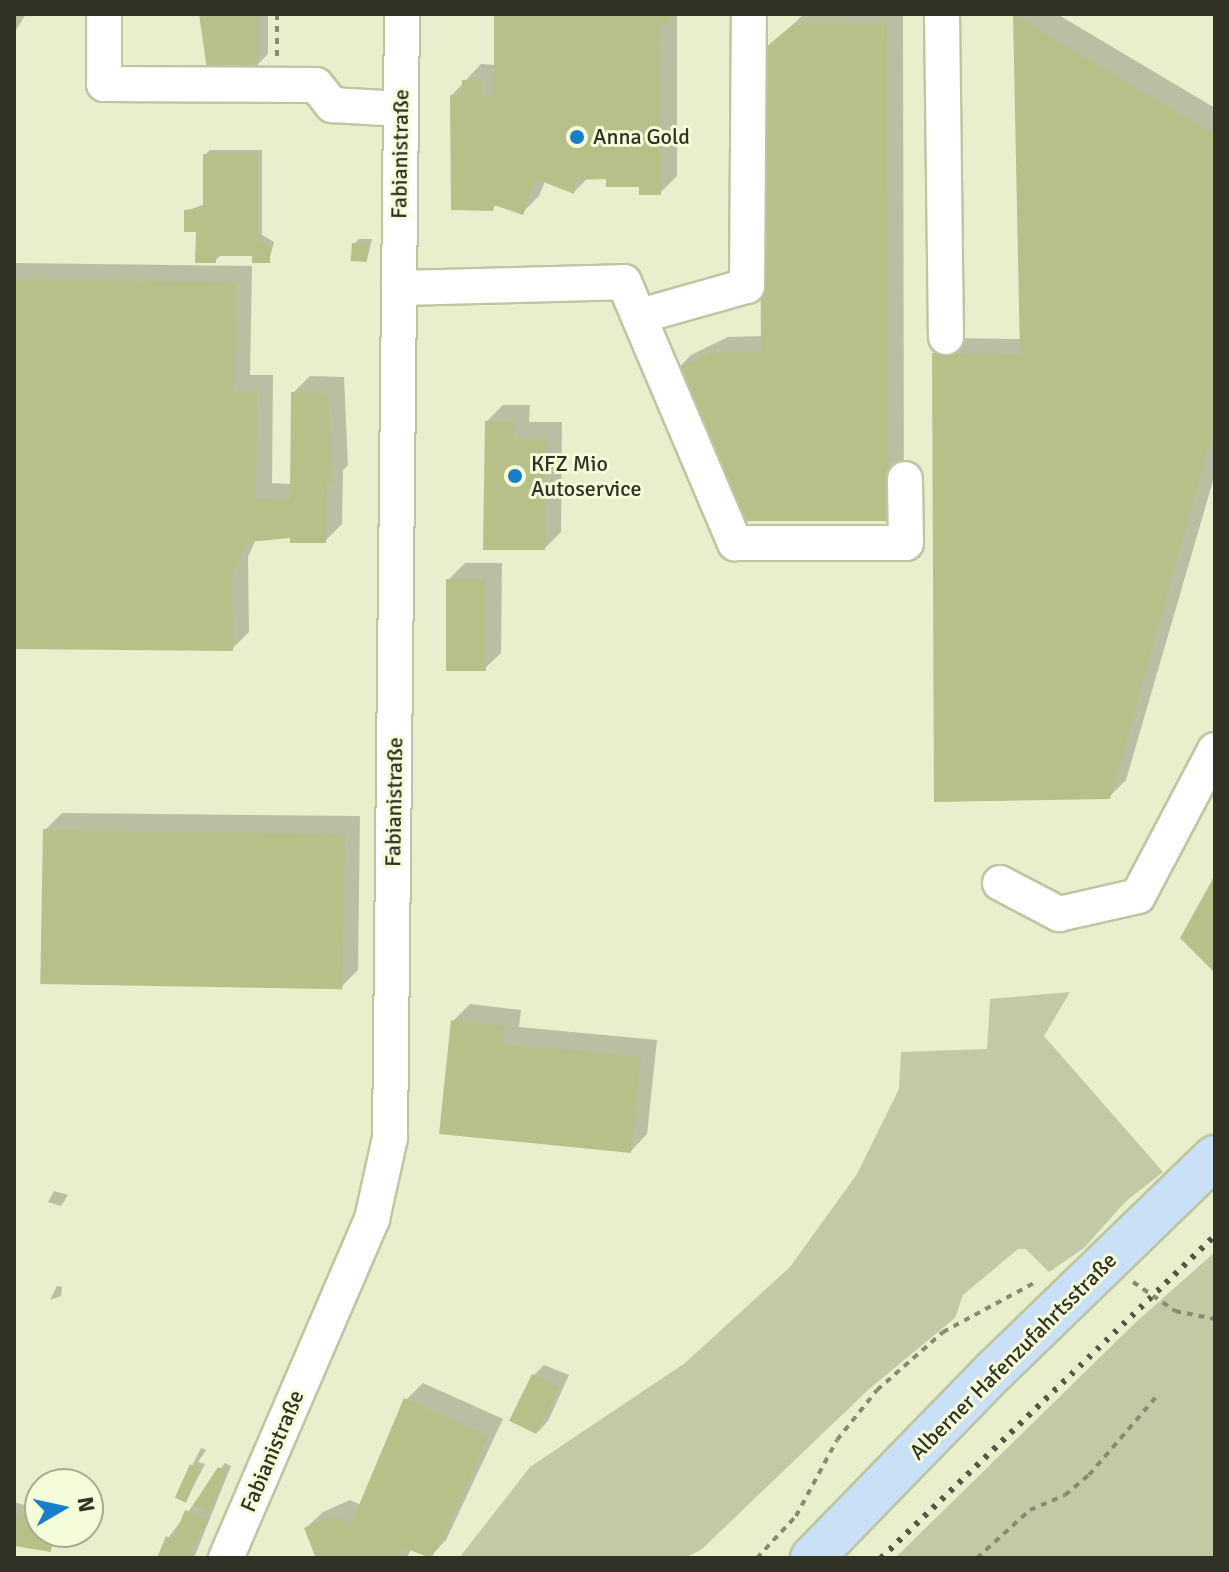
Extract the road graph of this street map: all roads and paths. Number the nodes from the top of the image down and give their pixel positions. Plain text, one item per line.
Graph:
1 (104, 14) edge
2 (277, 14) edge
3 (402, 14) edge
4 (749, 14) edge
5 (942, 14) edge
6 (277, 84) junction
7 (401, 109) junction
8 (399, 288) junction
9 (640, 316) junction
10 (946, 337) dead end
11 (905, 479) dead end
12 (1215, 750) edge
13 (1000, 883) dead end
14 (1215, 1157) edge
15 (1096, 1271) junction
16 (1043, 1279) dead end
17 (1213, 1318) edge
18 (1157, 1396) dead end
19 (226, 1558) edge
20 (757, 1558) edge
21 (812, 1558) edge
22 (977, 1558) edge

1 - 6 street
2 - 6 path
3 - 7 street, Fabianistraße
4 - 9 street
5 - 10 street
6 - 7 street
7 - 8 street, Fabianistraße
8 - 9 street
8 - 19 street, Fabianistraße
9 - 11 street
12 - 13 street
14 - 15 main road, Alberner Hafenzufahrtsstraße
15 - 17 path
15 - 21 main road, Alberner Hafenzufahrtsstraße
16 - 20 path
18 - 22 path

